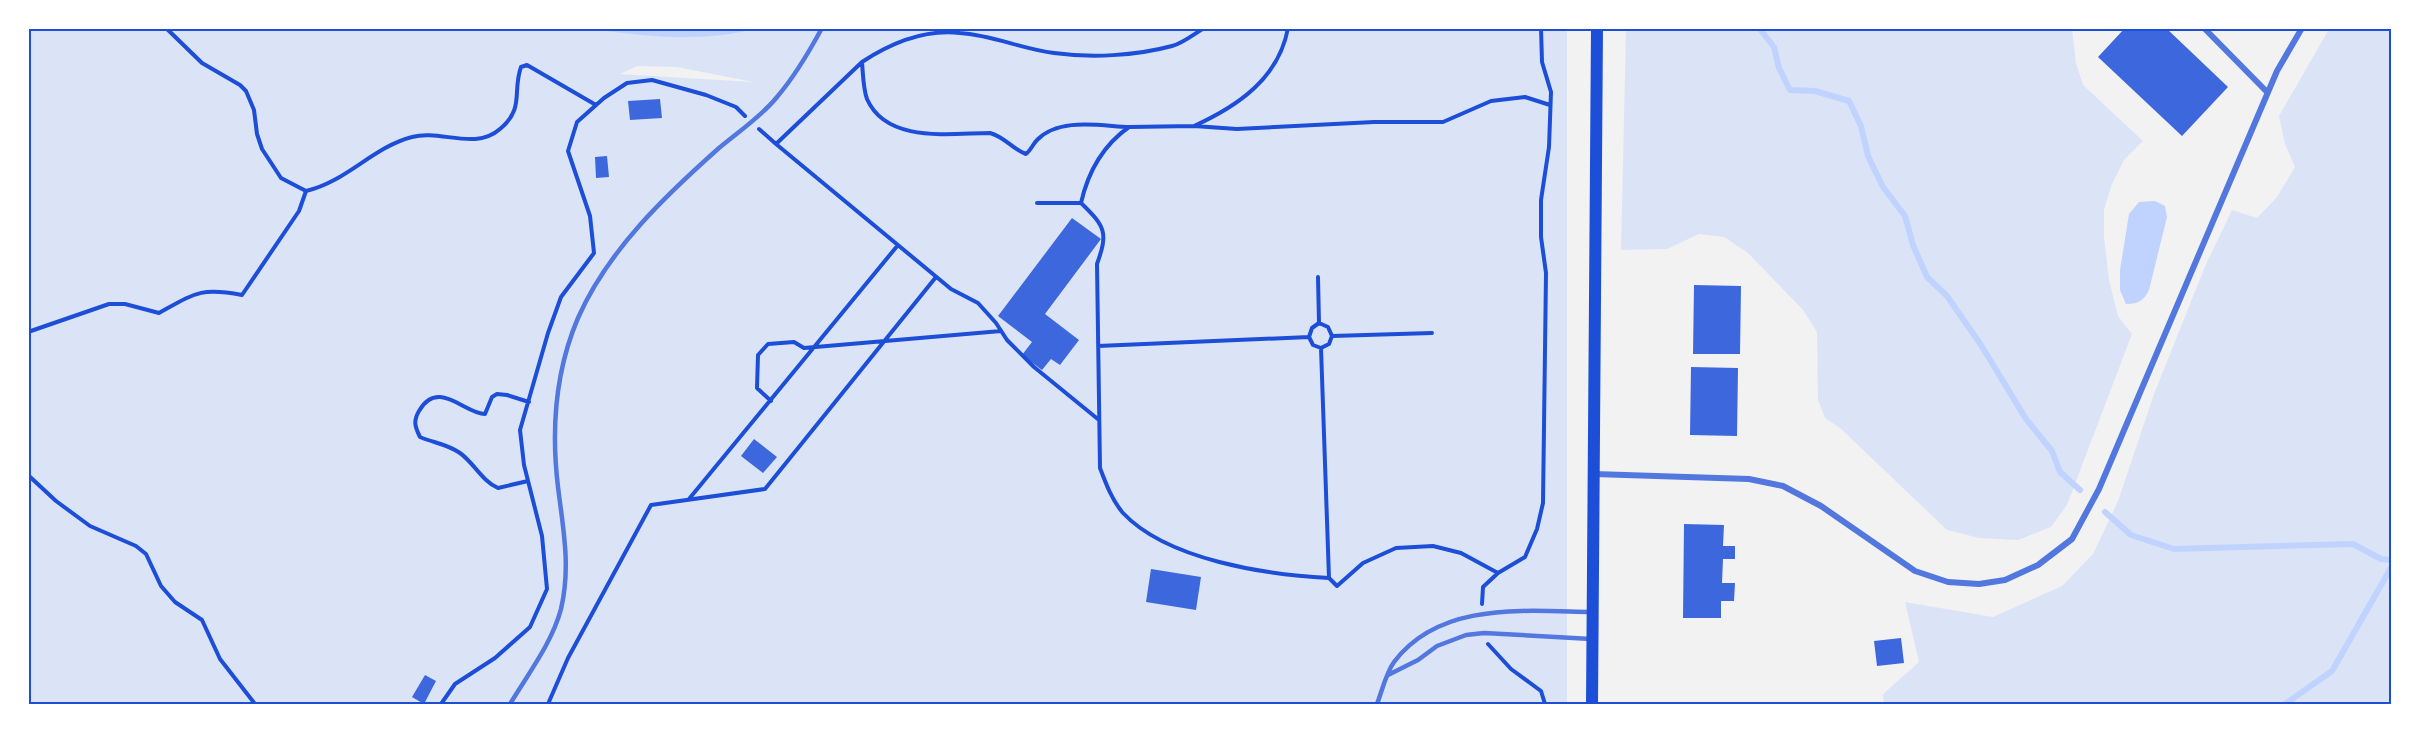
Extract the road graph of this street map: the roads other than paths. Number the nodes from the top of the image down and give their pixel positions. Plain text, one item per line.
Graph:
1 (822, 28) edge
2 (1597, 28) edge
3 (2204, 28) edge
4 (2302, 28) edge
5 (2267, 92) junction
6 (1593, 474) junction
7 (1592, 612) junction
8 (1592, 639) junction
9 (1388, 675) junction
10 (510, 705) edge
11 (1377, 705) edge
12 (1592, 705) edge

1 - 10 lane
2 - 6 main road
3 - 5 street
4 - 5 street
5 - 6 street
6 - 7 main road
7 - 8 main road
7 - 9 lane
8 - 9 lane
8 - 12 main road
9 - 11 lane

